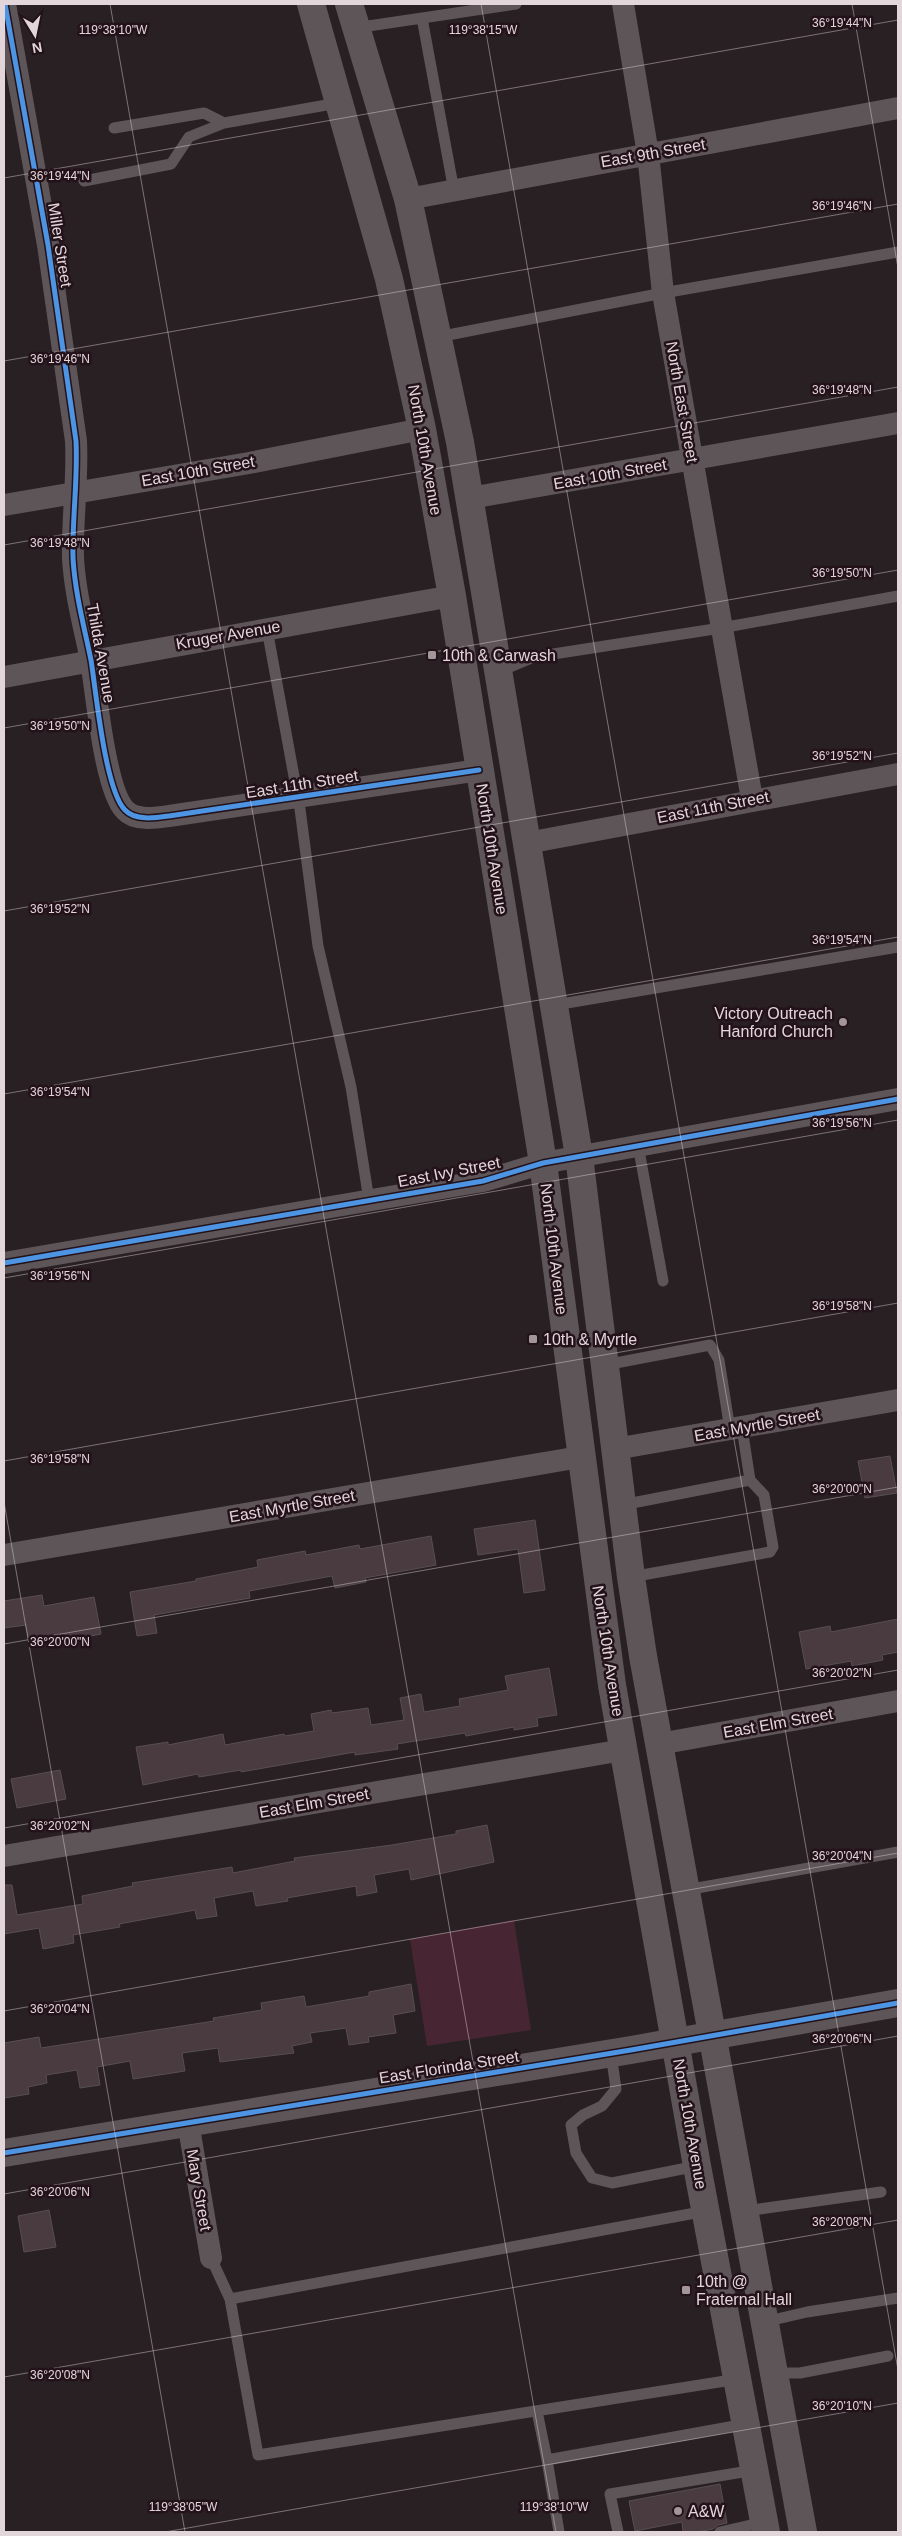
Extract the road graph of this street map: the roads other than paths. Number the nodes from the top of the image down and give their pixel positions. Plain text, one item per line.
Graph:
1 (5, 4) edge
2 (311, 4) edge
3 (516, 4) edge
4 (623, 4) edge
5 (352, 16) edge
6 (422, 18) junction
7 (338, 103) junction
8 (898, 108) edge
9 (224, 123) junction
10 (114, 128) dead end
11 (648, 154) junction
12 (84, 181) dead end
13 (454, 191) junction
14 (408, 199) junction
15 (898, 252) edge
16 (663, 293) junction
17 (400, 324) junction
18 (438, 337) junction
19 (898, 423) edge
20 (422, 429) junction
21 (692, 460) junction
22 (77, 492) junction
23 (470, 498) junction
24 (4, 505) edge
25 (452, 596) junction
26 (898, 596) edge
27 (267, 628) junction
28 (722, 628) junction
29 (91, 660) junction
30 (500, 671) junction
31 (4, 677) edge
32 (511, 743) junction
33 (479, 770) junction
34 (898, 774) edge
35 (297, 797) junction
36 (752, 799) junction
37 (128, 813) joint
38 (528, 843) junction
39 (898, 947) edge
40 (555, 1005) junction
41 (898, 1099) edge
42 (638, 1145) junction
43 (580, 1156) junction
44 (543, 1162) junction
45 (369, 1200) junction
46 (4, 1263) edge
47 (663, 1281) dead end
48 (561, 1304) junction
49 (605, 1365) junction
50 (898, 1400) edge
51 (736, 1429) junction
52 (615, 1449) junction
53 (580, 1457) junction
54 (750, 1480) junction
55 (622, 1505) junction
56 (4, 1555) edge
57 (631, 1577) junction
58 (643, 1656) junction
59 (898, 1702) edge
60 (659, 1744) junction
61 (623, 1750) junction
62 (898, 1852) edge
63 (4, 1856) edge
64 (684, 1890) junction
65 (898, 2003) edge
66 (713, 2036) junction
67 (676, 2042) junction
68 (611, 2053) junction
69 (188, 2122) junction
70 (4, 2153) edge
71 (697, 2166) junction
72 (881, 2192) dead end
73 (706, 2211) junction
74 (743, 2211) junction
75 (211, 2258) joint
76 (898, 2298) edge
77 (230, 2299) junction
78 (764, 2322) junction
79 (888, 2356) dead end
80 (773, 2373) junction
81 (738, 2379) junction
82 (536, 2411) junction
83 (746, 2424) junction
84 (547, 2460) junction
85 (755, 2470) junction
86 (765, 2527) edge
87 (558, 2532) edge
88 (618, 2532) edge
89 (720, 2532) edge
90 (803, 2532) edge

1 - 22 street, Miller Street
2 - 7 main road, North 10th Avenue
3 - 6 lane
4 - 11 street, North East Street
5 - 6 lane
5 - 14 main road, North 10th Avenue
6 - 13 lane
7 - 9 lane
7 - 17 main road, North 10th Avenue
8 - 11 street, East 9th Street
9 - 10 lane
9 - 12 lane
11 - 13 street, East 9th Street
11 - 16 street, North East Street
13 - 14 street, East 9th Street
14 - 18 main road, North 10th Avenue
15 - 16 lane
16 - 18 lane
16 - 21 street, North East Street
17 - 20 main road, North 10th Avenue
17 - 23 main road
18 - 23 main road, North 10th Avenue
19 - 21 street, East 10th Street
20 - 22 street, East 10th Street
20 - 25 main road, North 10th Avenue
21 - 23 street, East 10th Street
21 - 28 street, North East Street
22 - 24 street, East 10th Street
22 - 29 street, Thilda Avenue
23 - 30 main road, North 10th Avenue
25 - 27 street, Kruger Avenue
25 - 32 main road
25 - 33 main road, North 10th Avenue
26 - 28 lane
27 - 29 street, Kruger Avenue
27 - 35 lane
28 - 30 lane
28 - 36 street, North East Street
29 - 31 street, Kruger Avenue
29 - 37 street, Thilda Avenue
30 - 32 main road, North 10th Avenue
32 - 38 main road, North 10th Avenue
33 - 35 street, East 11th Street
33 - 44 main road, North 10th Avenue
34 - 36 street, East 11th Street
35 - 37 street, East 11th Street
35 - 45 lane
36 - 38 street, East 11th Street
38 - 40 main road, North 10th Avenue
39 - 40 lane
40 - 43 main road, North 10th Avenue
41 - 42 street, East Ivy Street
42 - 43 street, East Ivy Street
42 - 47 lane
43 - 44 street, East Ivy Street
43 - 49 main road, North 10th Avenue
44 - 45 street, East Ivy Street
44 - 48 main road, North 10th Avenue
45 - 46 street, East Ivy Street
48 - 52 main road
48 - 53 main road, North 10th Avenue
49 - 51 lane
49 - 52 main road, North 10th Avenue
50 - 51 street, East Myrtle Street
51 - 52 street, East Myrtle Street
51 - 54 lane
52 - 55 main road, North 10th Avenue
53 - 56 street, East Myrtle Street
53 - 58 main road
53 - 61 main road, North 10th Avenue
54 - 55 lane
54 - 57 lane
55 - 57 main road, North 10th Avenue
57 - 58 main road, North 10th Avenue
58 - 60 main road, North 10th Avenue
59 - 60 street, East Elm Street
60 - 64 main road, North 10th Avenue
61 - 63 street, East Elm Street
61 - 67 main road, North 10th Avenue
62 - 64 lane
64 - 66 main road, North 10th Avenue
65 - 66 main road, East Florinda Street
66 - 67 main road, East Florinda Street
66 - 74 main road, North 10th Avenue
67 - 68 main road, East Florinda Street
67 - 71 main road, North 10th Avenue
68 - 69 main road, East Florinda Street
68 - 71 lane
69 - 70 main road, East Florinda Street
69 - 75 street, Mary Street
71 - 73 main road, North 10th Avenue
72 - 74 lane
73 - 77 lane
73 - 81 main road, North 10th Avenue
74 - 78 main road, North 10th Avenue
75 - 77 lane
76 - 78 lane
77 - 82 lane
78 - 80 main road, North 10th Avenue
79 - 80 lane
80 - 90 main road, North 10th Avenue
81 - 82 lane
81 - 83 main road, North 10th Avenue
82 - 84 lane
83 - 84 lane
83 - 85 main road, North 10th Avenue
84 - 87 lane
85 - 86 main road, North 10th Avenue
85 - 88 lane
86 - 89 lane

